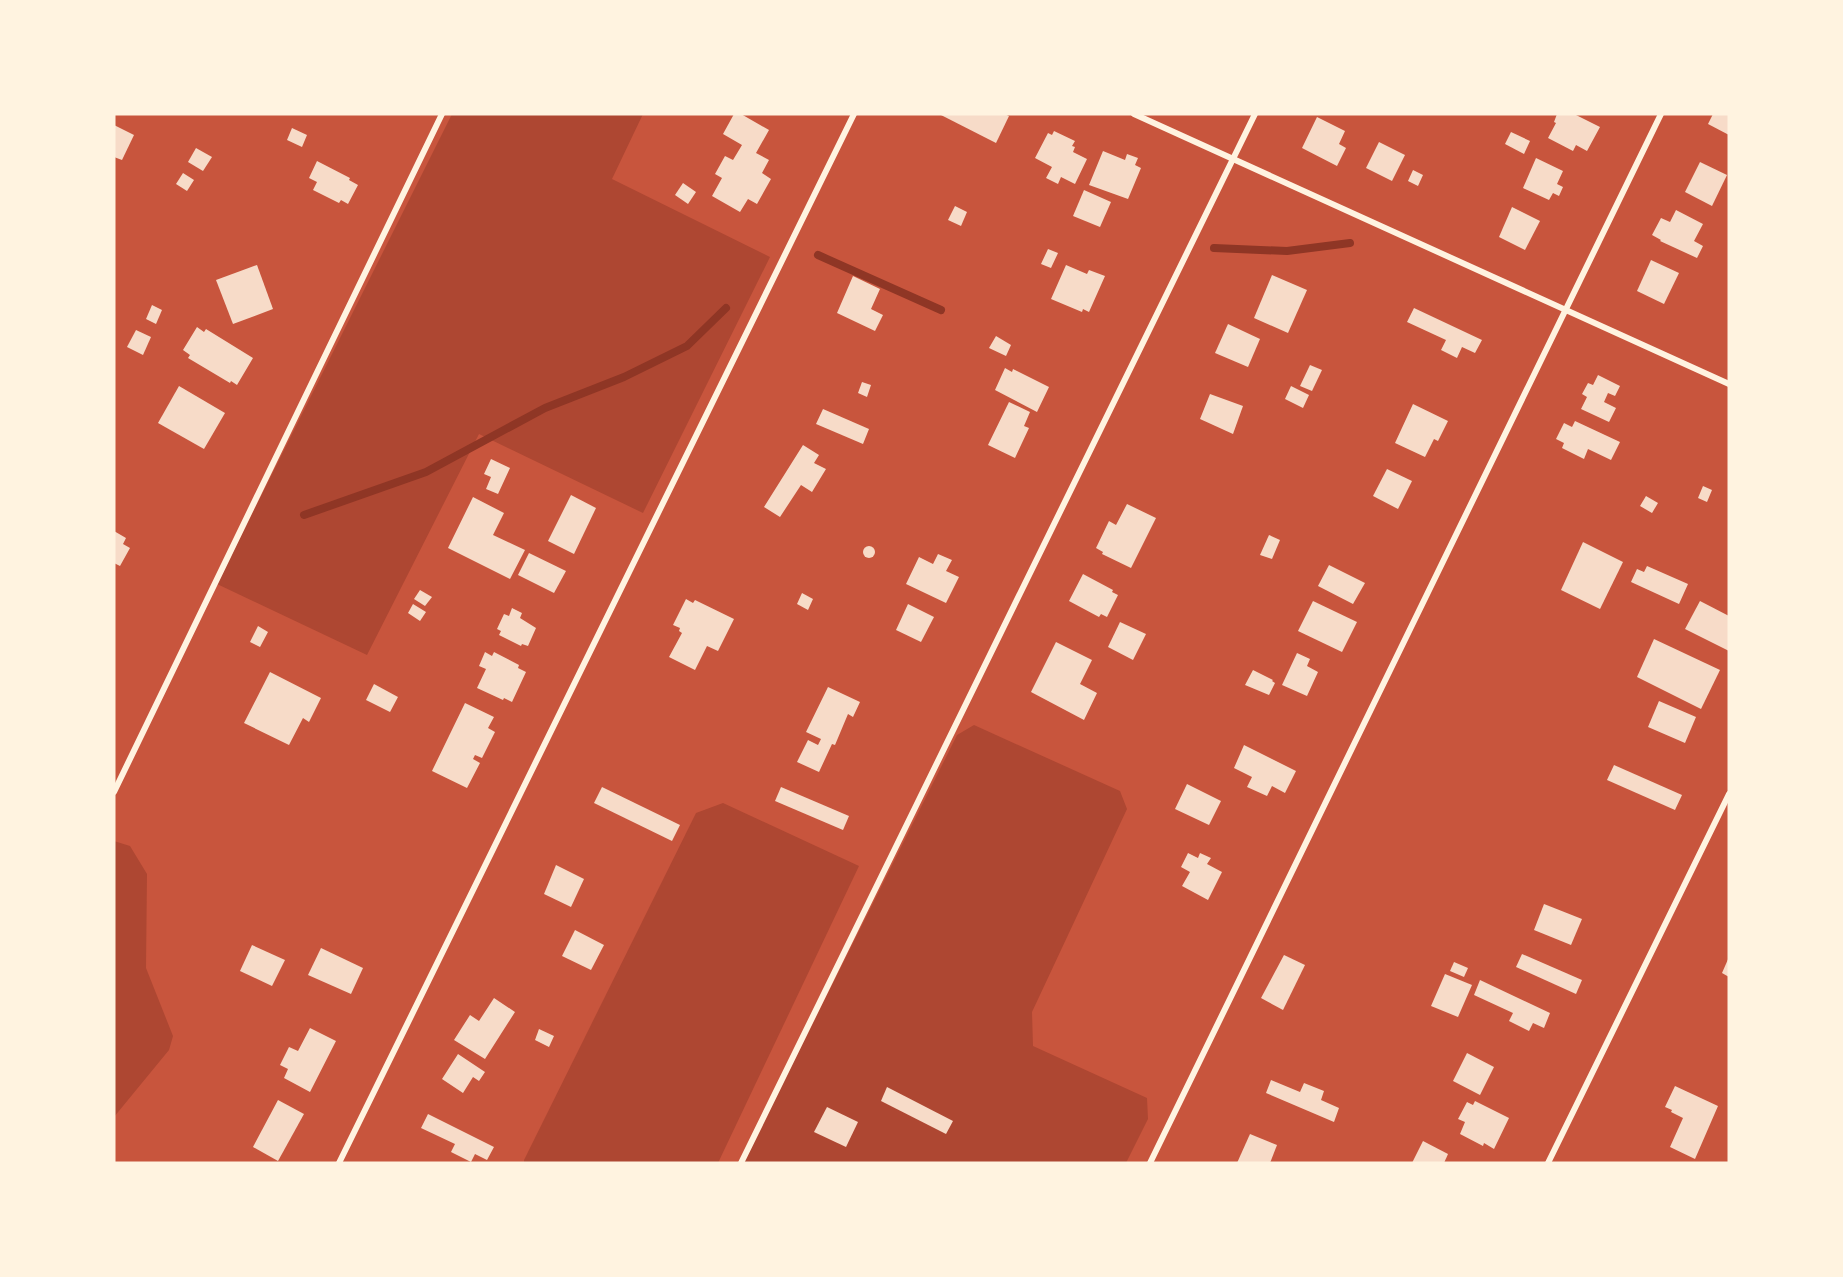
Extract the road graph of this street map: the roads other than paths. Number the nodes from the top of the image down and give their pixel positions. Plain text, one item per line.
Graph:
1 (442, 114) edge
2 (854, 114) edge
3 (1134, 114) edge
4 (1255, 114) edge
5 (1661, 114) edge
6 (1232, 158) junction
7 (1566, 310) junction
8 (1729, 384) edge
9 (114, 792) edge
10 (1729, 794) edge
11 (339, 1163) edge
12 (741, 1163) edge
13 (1150, 1163) edge
14 (1548, 1163) edge

1 - 9 street
2 - 11 street
3 - 6 street
4 - 6 street
5 - 7 street
6 - 7 street
6 - 12 street
7 - 8 street
7 - 13 street
10 - 14 street

